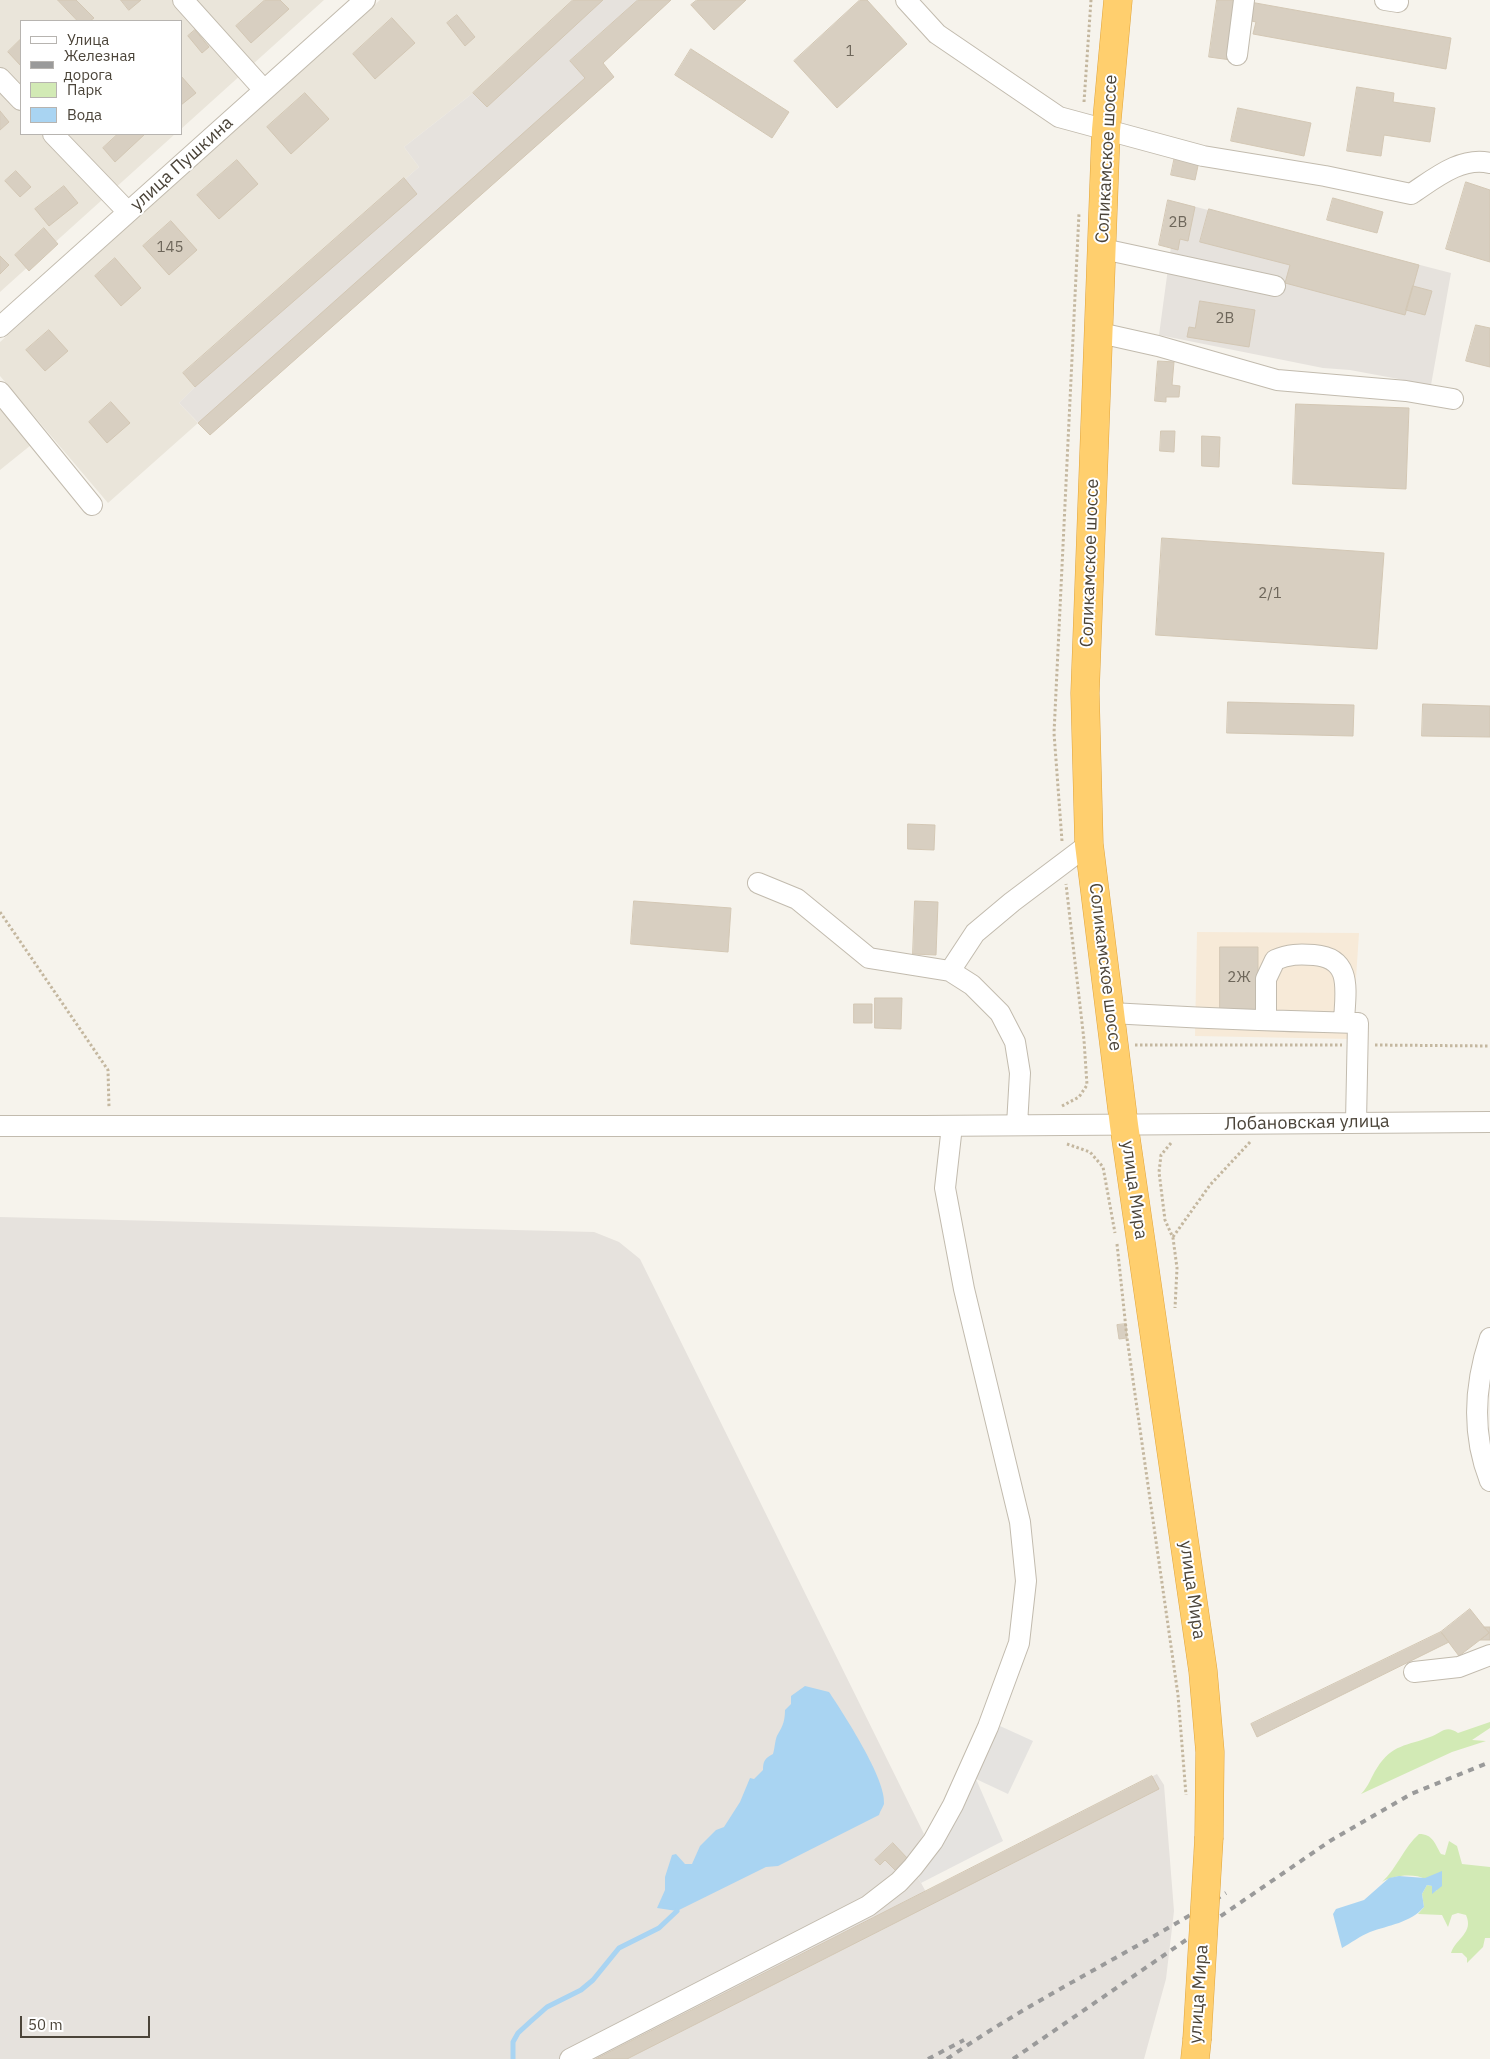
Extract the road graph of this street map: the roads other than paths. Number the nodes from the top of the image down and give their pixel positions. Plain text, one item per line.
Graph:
1 (183, 0) edge
2 (365, 0) edge
3 (906, 0) edge
4 (1118, 0) edge
5 (1244, 0) edge
6 (1237, 55) dead end
7 (0, 78) edge
8 (264, 90) junction
9 (20, 99) edge
10 (1106, 130) junction
11 (54, 135) edge
12 (1490, 163) edge
13 (128, 212) junction
14 (1102, 249) junction
15 (1276, 286) dead end
16 (0, 327) edge
17 (1100, 333) junction
18 (0, 392) edge
19 (1453, 400) dead end
20 (92, 505) dead end
21 (1089, 844) junction
22 (758, 882) dead end
23 (950, 971) junction
24 (1111, 1013) junction
25 (1266, 1019) junction
26 (1344, 1022) junction
27 (1356, 1122) junction
28 (1490, 1122) edge
29 (1017, 1125) junction
30 (1124, 1125) junction
31 (0, 1126) edge
32 (952, 1126) junction
33 (1490, 1338) edge
34 (1490, 1481) edge
35 (1490, 1655) edge
36 (1414, 1672) dead end
37 (1196, 2049) edge
38 (570, 2059) edge

1 - 8 street
2 - 8 street, улица Пушкина
3 - 10 street
4 - 10 highway, Соликамское шоссе
5 - 6 street
7 - 9 street
8 - 13 street, улица Пушкина
10 - 12 street
10 - 14 highway, Соликамское шоссе
11 - 13 street
13 - 16 street, улица Пушкина
14 - 15 street
14 - 17 highway, Соликамское шоссе
17 - 19 street
17 - 21 highway, Соликамское шоссе
18 - 20 street
21 - 23 street
21 - 24 highway, Соликамское шоссе
22 - 23 street
23 - 29 street
24 - 25 street
24 - 30 highway, Соликамское шоссе
25 - 26 street
25 - 26 street
26 - 27 street
27 - 28 street, Лобановская улица
27 - 30 street, Лобановская улица
29 - 30 street, Лобановская улица
29 - 32 street, Лобановская улица
30 - 37 highway, улица Мира, bridge
31 - 32 street, Лобановская улица
32 - 38 street
33 - 34 street
35 - 36 street

